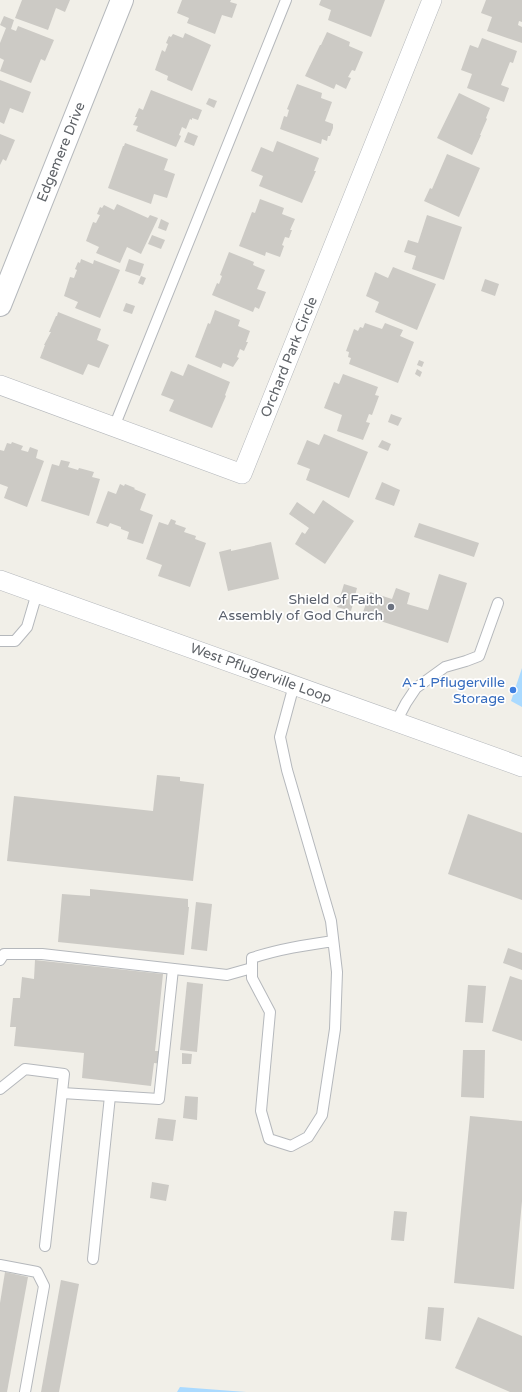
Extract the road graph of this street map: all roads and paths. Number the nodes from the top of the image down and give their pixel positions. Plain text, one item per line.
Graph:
1 (122, 0) edge
2 (286, 0) edge
3 (432, 0) edge
4 (0, 305) edge
5 (0, 385) edge
6 (114, 427) junction
7 (0, 580) edge
8 (37, 593) junction
9 (498, 603) dead end
10 (0, 642) edge
11 (294, 685) junction
12 (396, 722) junction
13 (522, 767) edge
14 (334, 941) junction
15 (0, 960) edge
16 (252, 968) junction
17 (173, 969) junction
18 (0, 1089) edge
19 (62, 1093) junction
20 (110, 1096) junction
21 (45, 1246) dead end
22 (93, 1259) dead end
23 (0, 1265) edge
24 (25, 1392) edge

1 - 4 street, Edgemere Drive
2 - 6 lane
3 - 6 street, Orchard Park Circle
5 - 6 street, Orchard Park Circle
7 - 8 street, West Pflugerville Loop
8 - 10 lane
8 - 11 street, West Pflugerville Loop
9 - 12 lane
11 - 12 street, West Pflugerville Loop
11 - 14 lane
12 - 13 street, West Pflugerville Loop
14 - 16 lane
14 - 16 lane
15 - 17 lane
16 - 17 lane
17 - 20 lane
18 - 19 lane
19 - 20 lane
19 - 21 lane
20 - 22 lane
23 - 24 lane

